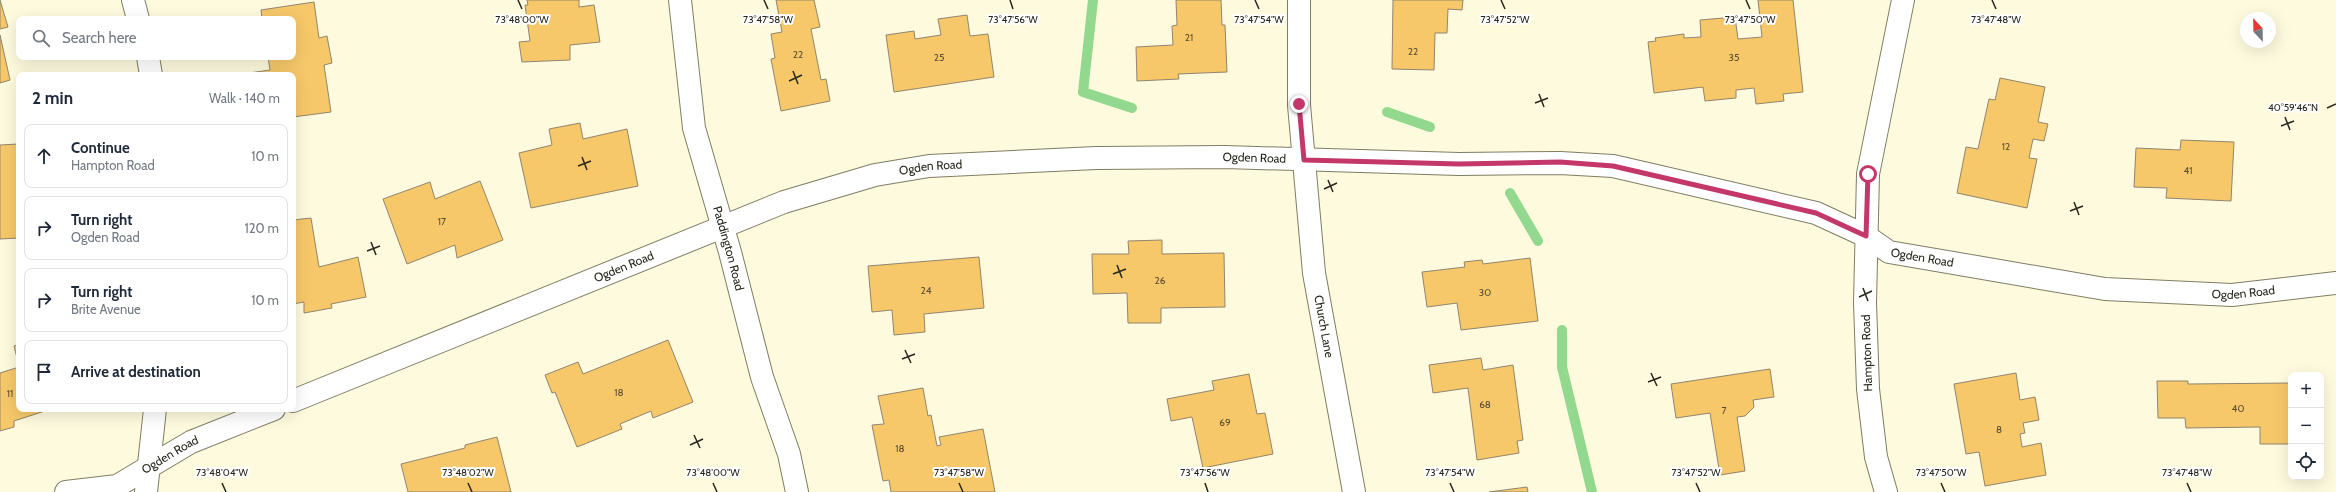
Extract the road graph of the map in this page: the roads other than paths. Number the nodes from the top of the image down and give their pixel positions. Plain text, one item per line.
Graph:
1 (133, 0) edge
2 (680, 0) edge
3 (1299, 0) edge
4 (1903, 0) edge
5 (137, 16) edge
6 (148, 60) edge
7 (150, 72) edge
8 (1304, 160) junction
9 (722, 227) junction
10 (1866, 236) junction
11 (2336, 283) edge
12 (296, 400) edge
13 (155, 412) edge
14 (266, 412) edge
15 (148, 468) junction
16 (66, 492) edge
17 (146, 492) edge
18 (797, 492) edge
19 (1354, 492) edge
20 (1886, 492) edge

1 - 5 street
2 - 9 street, Paddington Road
3 - 8 street, Church Lane
4 - 10 street, Hampton Road
6 - 7 street
8 - 9 street, Ogden Road
8 - 10 street, Ogden Road
8 - 19 street, Church Lane
9 - 12 street, Ogden Road
9 - 18 street, Paddington Road
10 - 11 street, Ogden Road
10 - 20 street, Hampton Road
13 - 15 street
14 - 15 street, Ogden Road
15 - 16 street, Ogden Road
15 - 17 street

